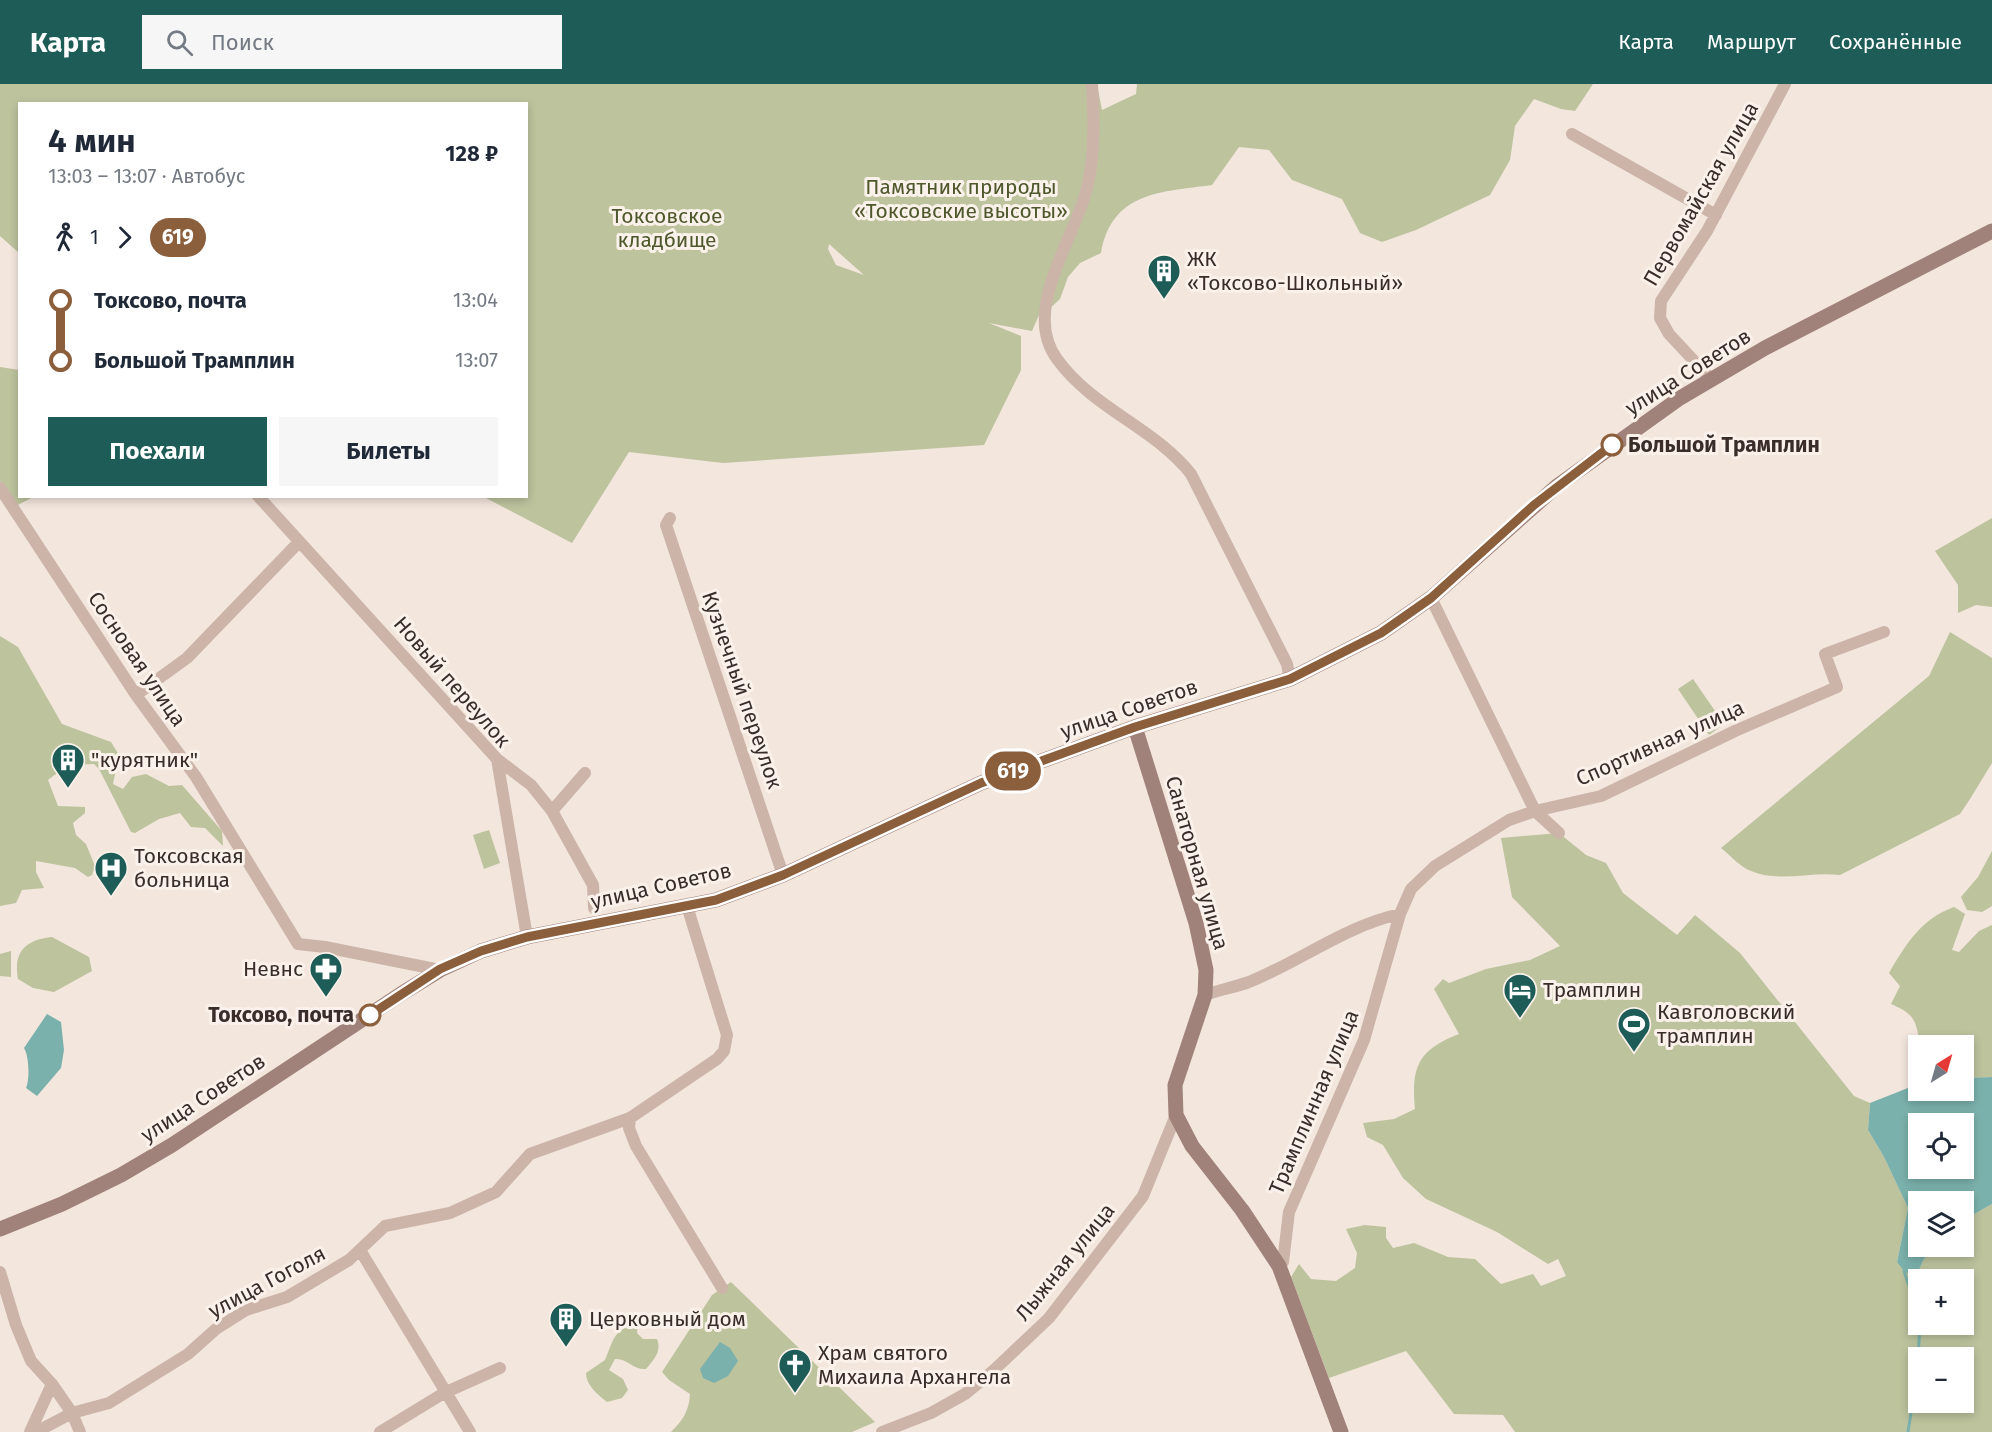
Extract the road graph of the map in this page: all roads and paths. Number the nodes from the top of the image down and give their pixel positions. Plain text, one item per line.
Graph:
1 (1092, 84) edge
2 (1785, 84) edge
3 (1572, 134) dead end
4 (1716, 215) junction
5 (1992, 231) edge
6 (1711, 379) junction
7 (0, 488) edge
8 (260, 498) edge
9 (670, 518) dead end
10 (298, 543) junction
11 (1431, 598) junction
12 (1884, 632) dead end
13 (1290, 679) junction
14 (136, 695) junction
15 (1135, 727) junction
16 (497, 759) junction
17 (585, 773) dead end
18 (552, 811) junction
19 (1535, 811) junction
20 (1559, 833) dead end
21 (783, 875) junction
22 (687, 906) junction
23 (594, 908) dead end
24 (1400, 914) junction
25 (527, 937) junction
26 (440, 969) junction
27 (1204, 995) junction
28 (1176, 1115) junction
29 (630, 1118) junction
30 (1, 1225) edge
31 (360, 1250) junction
32 (1280, 1266) junction
33 (0, 1272) edge
34 (722, 1288) dead end
35 (500, 1368) dead end
36 (52, 1384) junction
37 (444, 1393) junction
38 (72, 1413) junction
39 (30, 1432) edge
40 (36, 1432) edge
41 (80, 1432) edge
42 (380, 1432) edge
43 (470, 1432) edge
44 (882, 1432) edge
45 (1341, 1432) edge

1 - 13 street
2 - 4 street, Первомайская улица
3 - 4 street
4 - 6 street, Первомайская улица
5 - 6 main road, улица Советов
6 - 11 main road, улица Советов
7 - 14 street, Сосновая улица
8 - 10 street, Новый переулок
9 - 21 street, Кузнечный переулок
10 - 14 street
10 - 16 street, Новый переулок
11 - 13 main road, улица Советов
11 - 19 street
12 - 19 street, Спортивная улица
13 - 15 main road, улица Советов
14 - 26 street, Сосновая улица
15 - 21 main road, улица Советов
15 - 27 main road, Санаторная улица
16 - 18 street
16 - 25 street, Новый переулок
17 - 18 street
18 - 23 street
19 - 20 street
19 - 24 street, Спортивная улица
21 - 22 main road, улица Советов
22 - 25 main road, улица Советов
22 - 29 street, улица Гоголя
24 - 27 street
24 - 32 street, Трамплинная улица
25 - 26 main road, улица Советов
26 - 30 main road, улица Советов
27 - 28 main road, Санаторная улица
28 - 32 main road, Санаторная улица
28 - 44 street, Лыжная улица
29 - 31 street, улица Гоголя
29 - 34 street
31 - 37 street
31 - 38 street, улица Гоголя
32 - 45 main road, Санаторная улица
33 - 36 street
35 - 37 street
36 - 38 street
36 - 39 street
37 - 42 street
37 - 43 street
38 - 40 street, улица Гоголя
38 - 41 street

